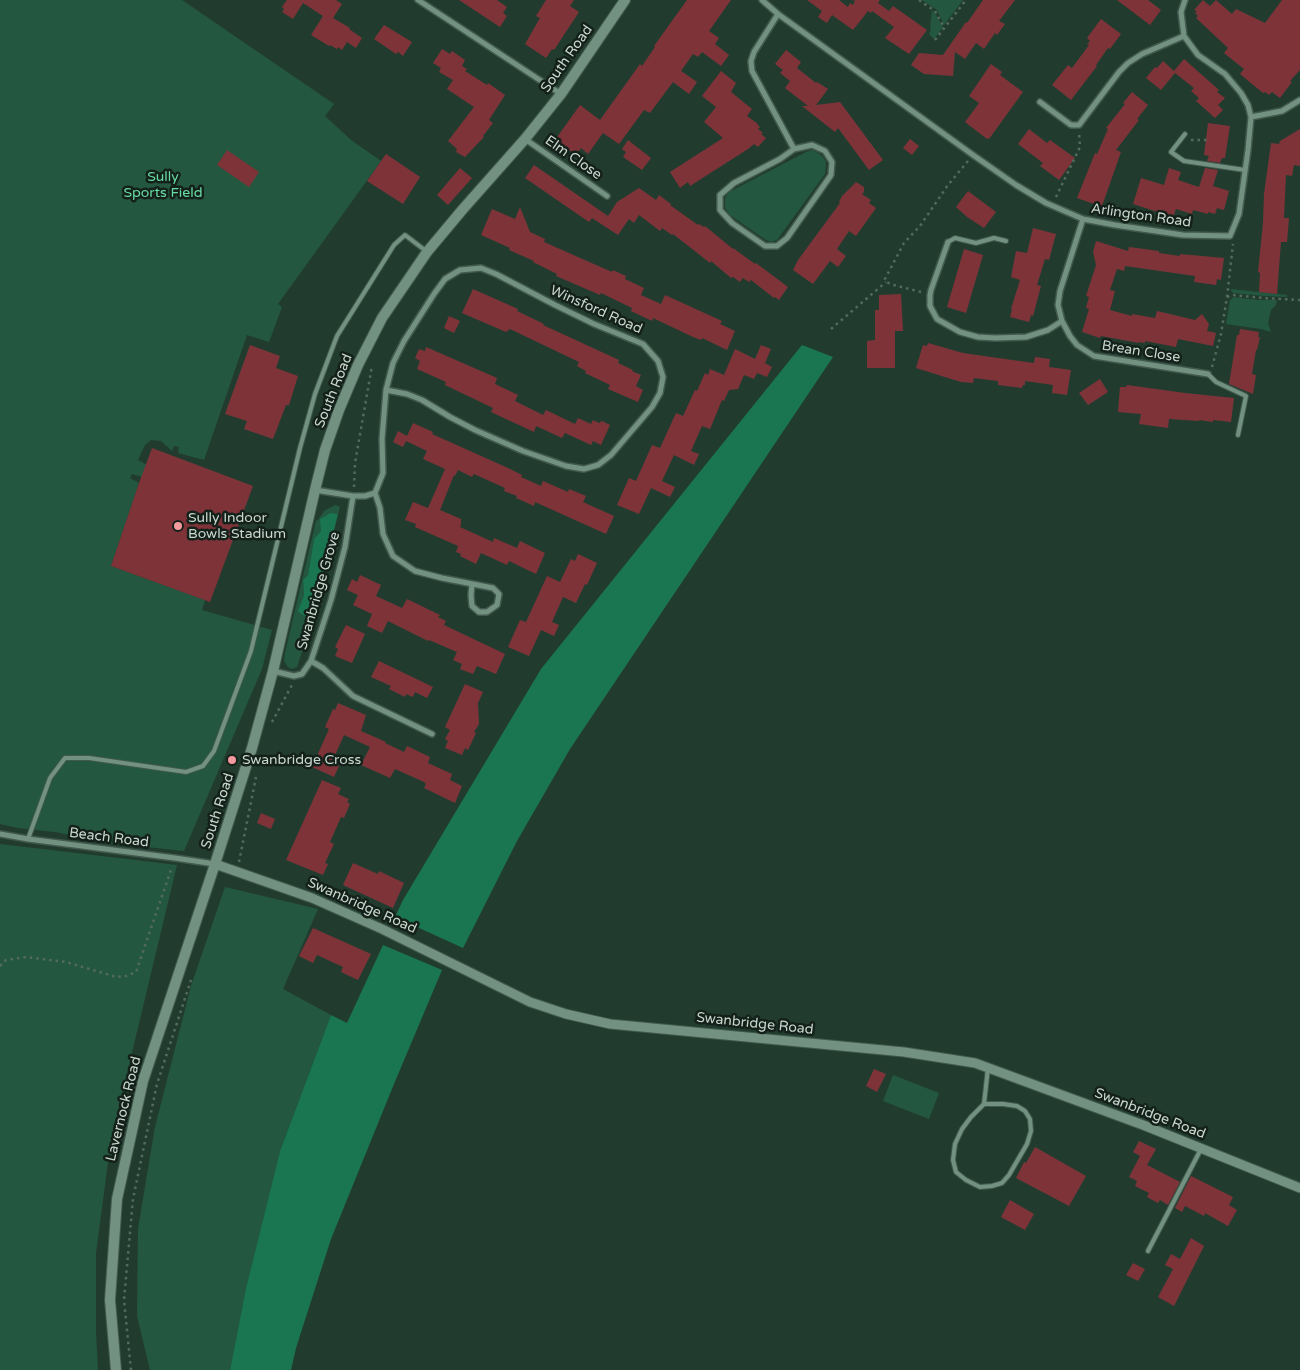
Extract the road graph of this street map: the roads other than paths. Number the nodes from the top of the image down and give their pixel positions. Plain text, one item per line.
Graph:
1 (418, 0) edge
2 (625, 0) edge
3 (762, 0) edge
4 (1185, 0) edge
5 (778, 14) junction
6 (1184, 36) junction
7 (562, 94) junction
8 (1300, 100) edge
9 (1040, 102) dead end
10 (1251, 117) junction
11 (1184, 136) road end
12 (526, 139) junction
13 (794, 149) junction
14 (1245, 170) junction
15 (607, 196) dead end
16 (1083, 219) junction
17 (1006, 241) dead end
18 (948, 242) joint
19 (427, 252) junction
20 (1062, 321) junction
21 (1208, 374) joint
22 (386, 390) junction
23 (1238, 435) dead end
24 (315, 490) junction
25 (375, 493) junction
26 (353, 496) junction
27 (472, 584) junction
28 (311, 662) junction
29 (273, 671) junction
30 (432, 734) dead end
31 (0, 834) edge
32 (28, 839) junction
33 (215, 864) junction
34 (988, 1068) junction
35 (984, 1104) junction
36 (1201, 1148) junction
37 (1300, 1188) edge
38 (1148, 1252) dead end
39 (116, 1370) edge

1 - 7 street
2 - 7 main road, South Road
3 - 5 street, Arlington Road
4 - 6 street
5 - 13 street
5 - 16 street, Arlington Road
6 - 9 street
6 - 10 street
7 - 12 main road, South Road
8 - 10 street
10 - 14 street
11 - 14 lane
12 - 15 street, Elm Close
12 - 19 main road, South Road
13 - 13 street
14 - 16 street, Arlington Road
16 - 20 street
17 - 18 lane
18 - 20 street
19 - 24 main road, South Road
19 - 32 lane
20 - 21 street, Brean Close
21 - 23 lane
22 - 22 street, Winsford Road
22 - 25 street, Winsford Road
24 - 26 street
24 - 29 main road, South Road
25 - 26 street
25 - 27 street
26 - 28 street, Swanbridge Grove
27 - 27 street
28 - 29 street, Swanbridge Grove
28 - 30 street, Swanbridge Grove
29 - 33 main road, South Road
31 - 32 street, Beach Road
32 - 33 street, Beach Road
33 - 34 street, Swanbridge Road
33 - 39 main road, Lavernock Road
34 - 35 lane
34 - 36 street, Swanbridge Road
35 - 35 lane
36 - 37 street, Swanbridge Road
36 - 38 lane

